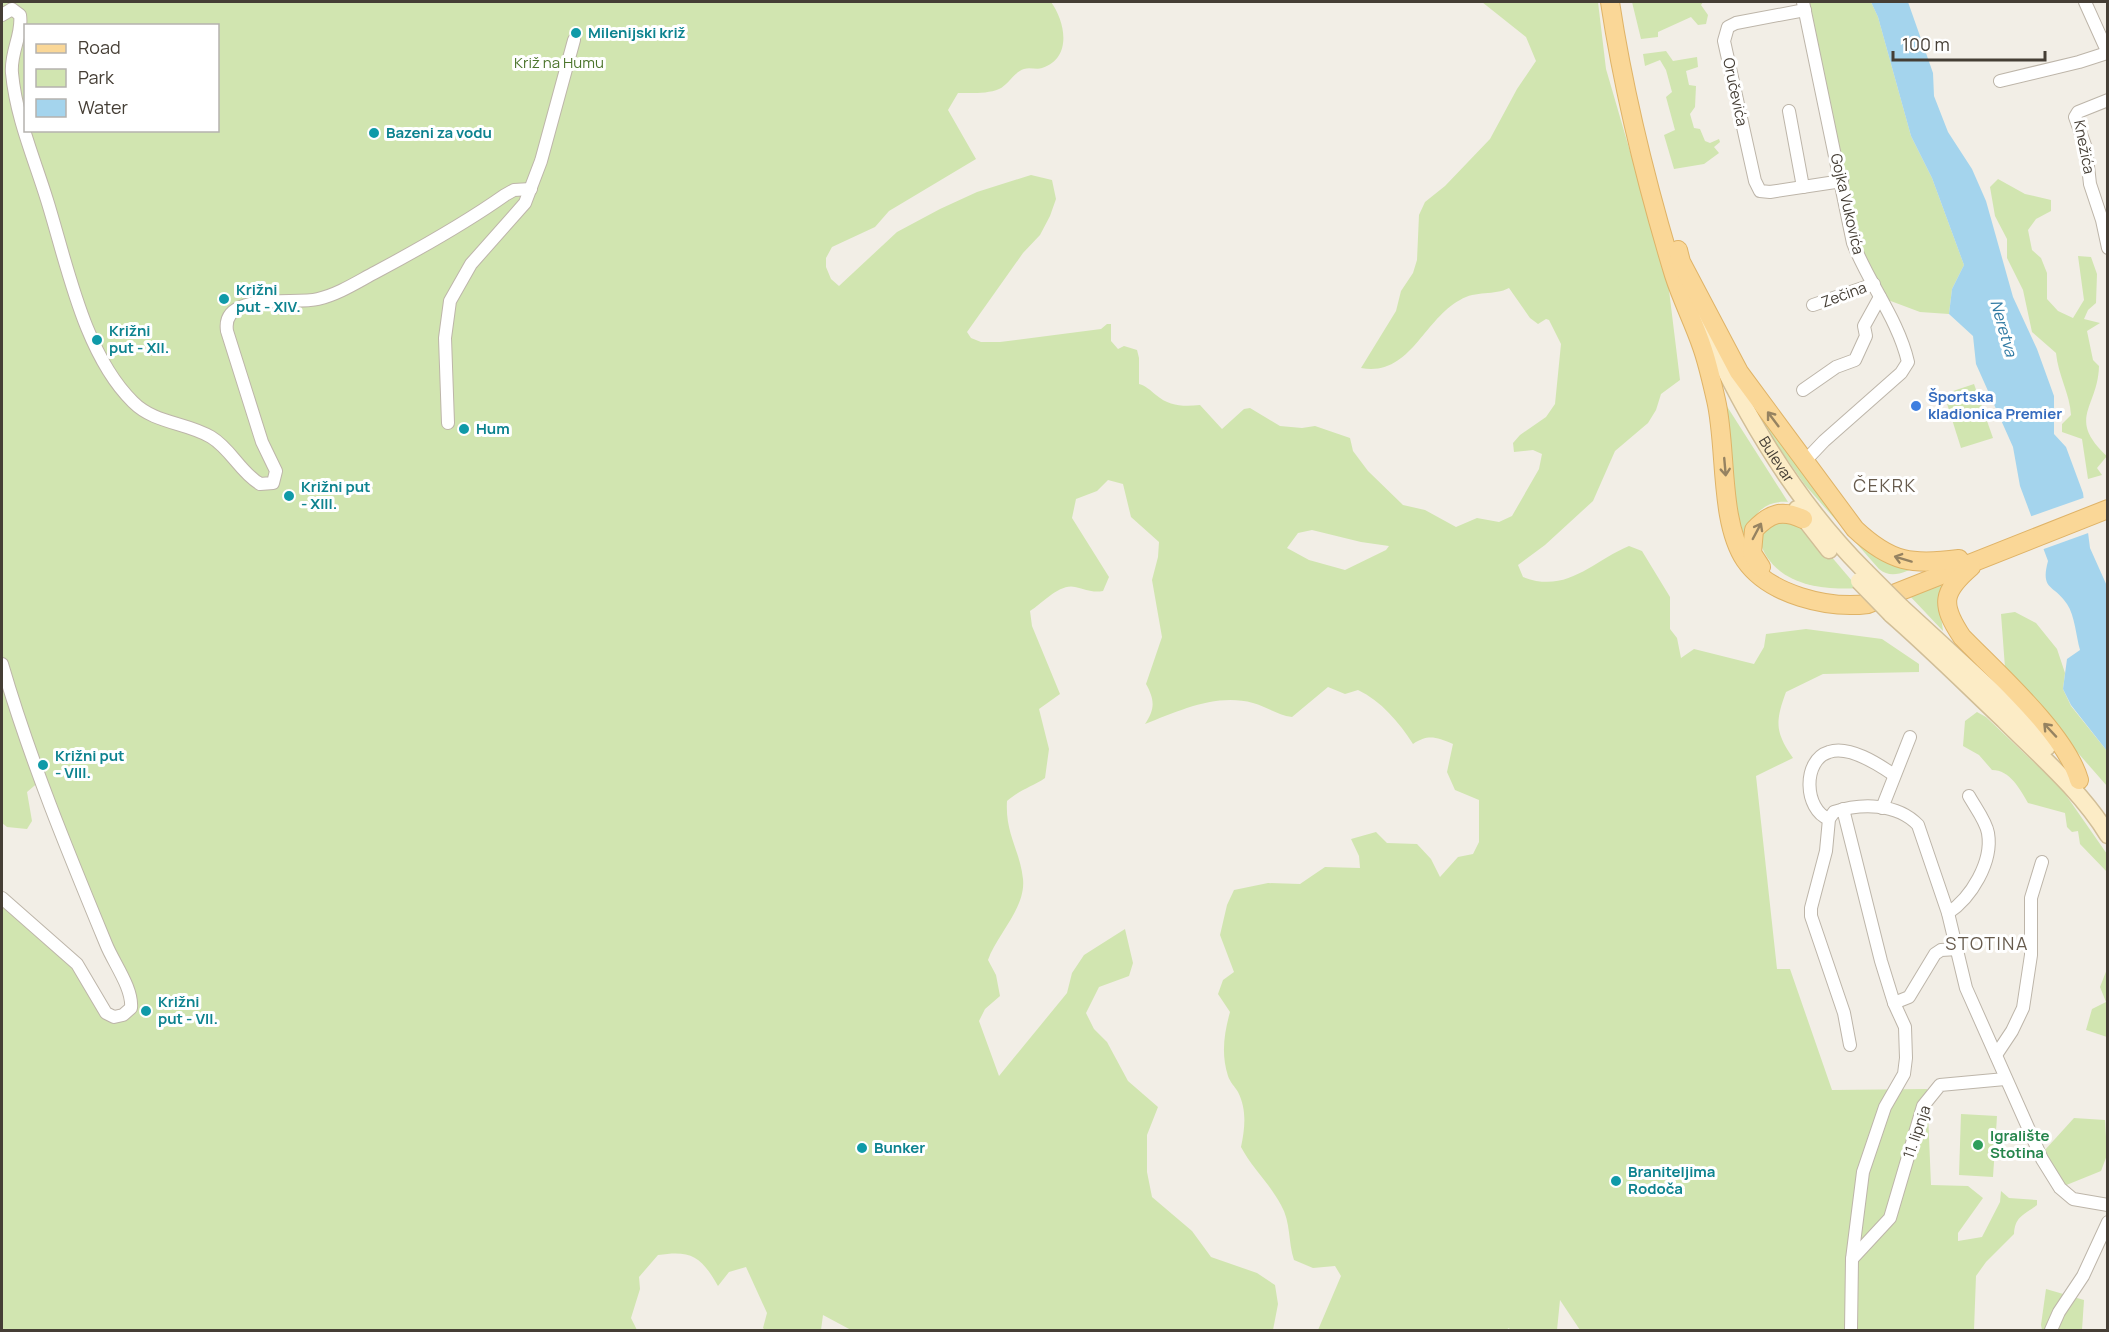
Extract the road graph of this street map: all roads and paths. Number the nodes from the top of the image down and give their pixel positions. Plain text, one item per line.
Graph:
1 (1610, 2) edge
2 (1621, 2) edge
3 (2085, 2) edge
4 (1804, 6) edge
5 (2, 15) edge
6 (574, 40) dead end
7 (2107, 53) edge
8 (2000, 81) dead end
9 (2108, 100) edge
10 (1789, 111) dead end
11 (24, 127) edge
12 (26, 132) edge
13 (1842, 181) junction
14 (1803, 187) junction
15 (531, 189) junction
16 (2108, 248) edge
17 (1681, 262) junction
18 (1874, 284) junction
19 (1880, 297) junction
20 (1813, 306) dead end
21 (1702, 348) junction
22 (1803, 390) dead end
23 (448, 423) dead end
24 (1805, 461) junction
25 (2108, 509) edge
26 (1803, 519) junction
27 (1982, 558) junction
28 (1861, 575) junction
29 (1770, 581) junction
30 (1896, 610) junction
31 (2, 664) edge
32 (1910, 737) dead end
33 (1894, 775) junction
34 (2079, 780) junction
35 (1970, 796) dead end
36 (1882, 808) junction
37 (1843, 809) junction
38 (2108, 815) edge
39 (1829, 819) junction
40 (2108, 835) edge
41 (2043, 862) dead end
42 (2, 898) edge
43 (1948, 913) junction
44 (1958, 949) junction
45 (1894, 1003) junction
46 (1850, 1045) dead end
47 (1996, 1055) junction
48 (2005, 1079) junction
49 (2108, 1205) edge
50 (2108, 1222) edge
51 (1852, 1259) junction
52 (1851, 1330) edge
53 (2051, 1330) edge

1 - 21 main road
2 - 17 main road, Bulevar
3 - 7 street
4 - 13 street, Gojka Vukovića
4 - 14 street, Oručevića
5 - 11 street
6 - 15 street
7 - 8 street
9 - 16 street, Knežića
10 - 14 street
12 - 15 street
13 - 14 street, Oručevića
13 - 18 street, Gojka Vukovića
15 - 23 street
24 -> 17 main road
17 - 28 main road, Bulevar
18 - 19 street, Gojka Vukovića
18 - 20 street, Zečina
19 - 22 street
19 - 24 street, Gojka Vukovića
21 - 26 main road
21 -> 29 main road
27 -> 24 main road
25 - 27 main road
26 - 28 main road
29 -> 26 main road
27 - 29 main road
34 -> 27 main road
28 - 30 main road, Bulevar, bridge
30 - 34 main road, Bulevar
30 - 40 main road
31 - 42 street
32 - 33 street
33 - 36 street
33 - 39 street
34 - 38 main road, Bulevar
35 - 43 street
36 - 37 street
36 - 43 street
37 - 39 street
37 - 45 street
39 - 46 street
41 - 47 street
43 - 44 street
44 - 45 street
44 - 47 street
45 - 51 street
47 - 48 street
48 - 49 street
48 - 51 street, 11. lipnja
50 - 53 street
51 - 52 street

